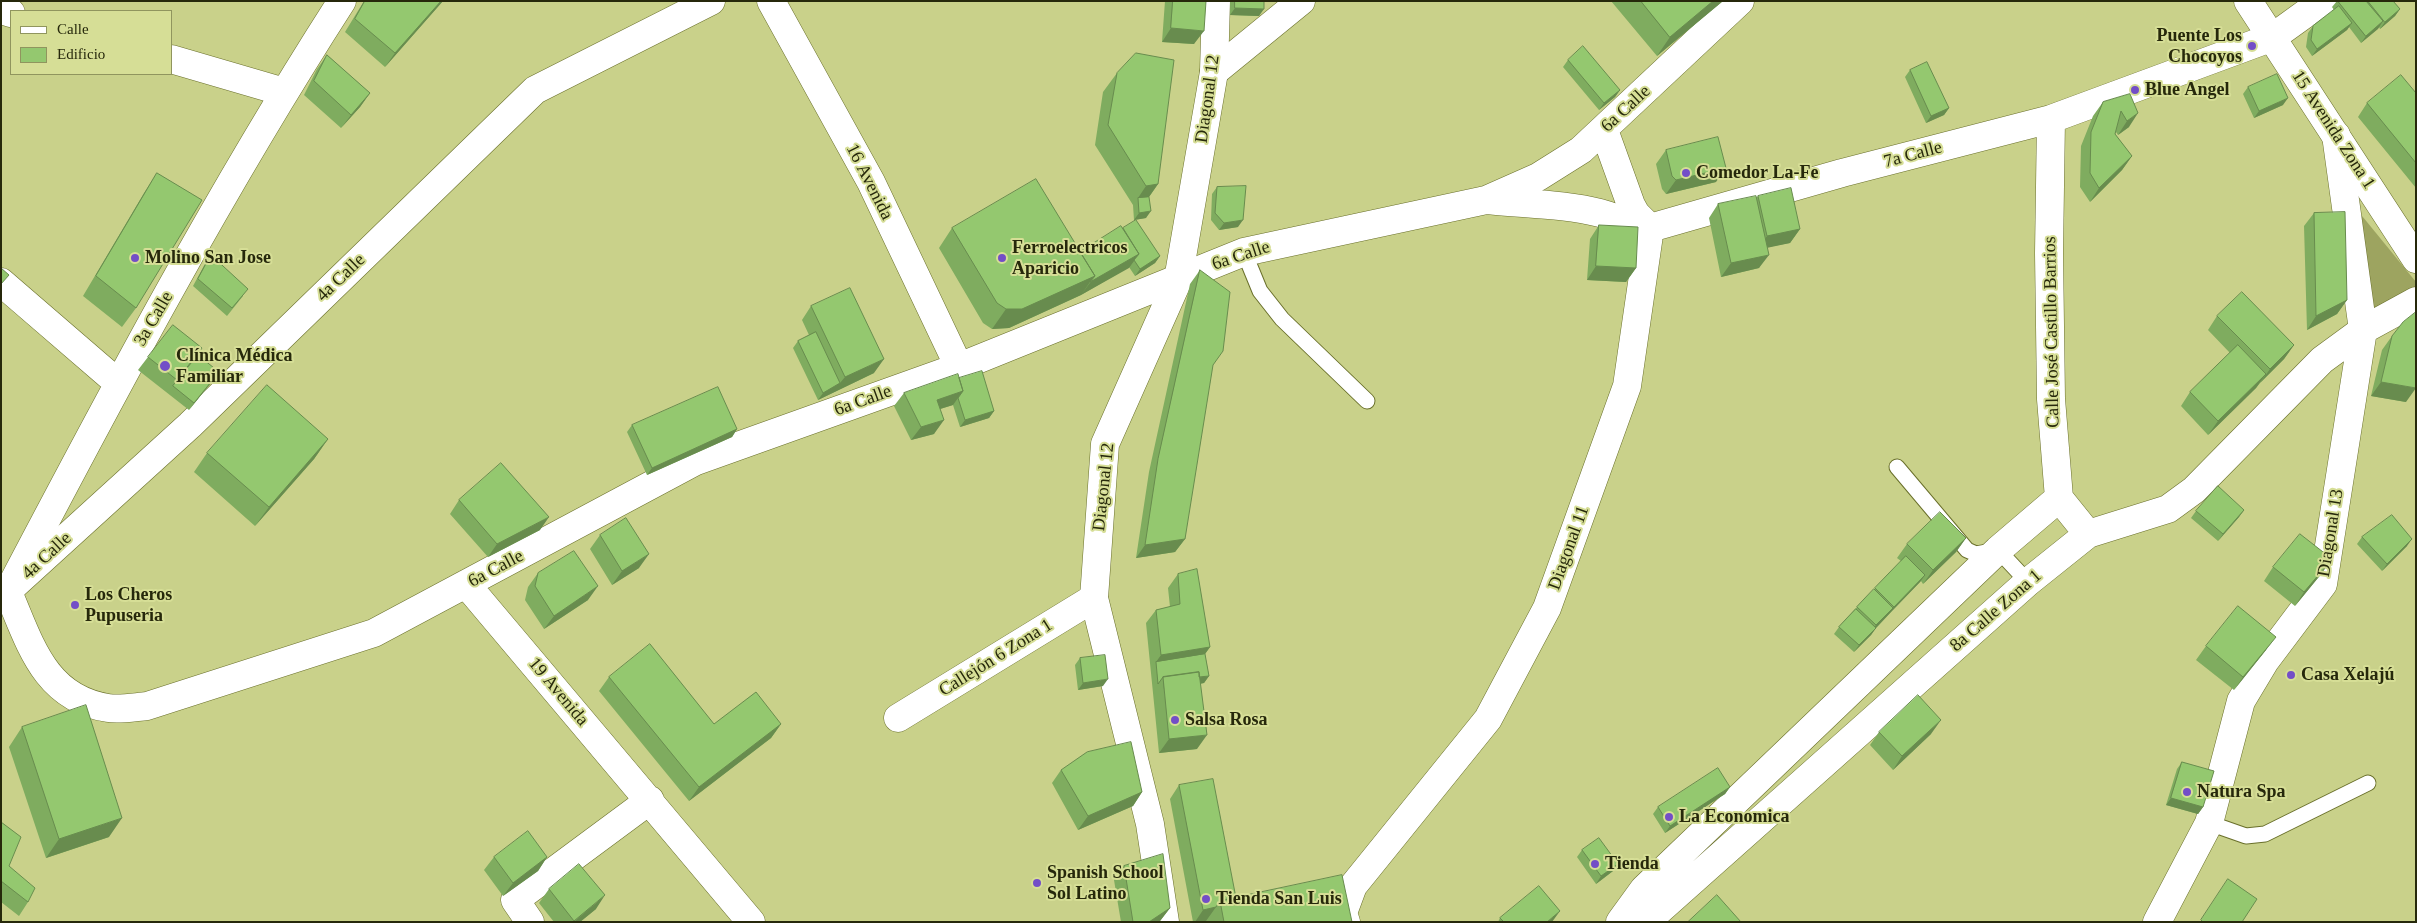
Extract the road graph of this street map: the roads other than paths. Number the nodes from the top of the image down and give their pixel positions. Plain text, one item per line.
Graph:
1 (342, 1) edge
2 (711, 1) edge
3 (771, 1) edge
4 (1216, 1) edge
5 (1301, 1) edge
6 (1740, 1) edge
7 (2248, 1) edge
8 (2323, 1) edge
9 (2273, 37) junction
10 (172, 59) edge
11 (1214, 72) junction
12 (284, 92) junction
13 (2051, 119) junction
14 (1604, 130) junction
15 (2336, 135) junction
16 (1486, 200) junction
17 (1650, 228) junction
18 (1244, 252) junction
19 (2416, 259) edge
20 (1178, 280) junction
21 (1, 282) edge
22 (2416, 300) edge
23 (2363, 330) junction
24 (959, 367) junction
25 (118, 383) junction
26 (1367, 401) dead end
27 (1897, 467) dead end
28 (2059, 498) junction
29 (2088, 534) junction
30 (1998, 550) junction
31 (2028, 582) junction
32 (466, 584) junction
33 (1094, 598) junction
34 (3, 600) edge
35 (898, 718) dead end
36 (2368, 783) dead end
37 (650, 800) junction
38 (2209, 823) junction
39 (523, 912) edge
40 (751, 922) edge
41 (1165, 922) edge
42 (1346, 922) edge
43 (1620, 922) edge
44 (1646, 922) edge
45 (2158, 922) edge

1 - 12 street, 3a Calle
2 - 34 street, 4a Calle
3 - 24 street, 16 Avenida
4 - 11 street, Diagonal 12
5 - 11 street
6 - 14 street, 6a Calle
7 - 9 street, 15 Avenida Zona 1
8 - 9 street, 7a Calle
9 - 13 street, 7a Calle
9 - 15 street, 15 Avenida Zona 1
10 - 12 street
11 - 20 street, Diagonal 12
12 - 25 street, 3a Calle
13 - 17 street, 7a Calle
13 - 28 street, Calle José Castillo Barrios
14 - 16 street, 6a Calle
14 - 17 street
15 - 19 street, 15 Avenida Zona 1
15 - 23 street, Diagonal 13
16 - 17 street, 7a Calle
16 - 18 street, 6a Calle
17 - 42 street, Diagonal 11
18 - 20 street, 6a Calle
18 - 26 lane
20 - 24 street, 6a Calle
20 - 33 street, Diagonal 12
21 - 25 street
22 - 23 street, 8a Calle Zona 1
23 - 29 street, 8a Calle Zona 1
23 - 38 street, Diagonal 13
24 - 32 street, 6a Calle
25 - 34 street, 3a Calle
27 - 30 lane
28 - 29 street
28 - 30 street
29 - 31 street, 8a Calle Zona 1
30 - 31 lane
30 - 43 street
31 - 44 street, 8a Calle Zona 1
32 - 34 street, 6a Calle
32 - 37 street, 19 Avenida
33 - 35 street, Callejón 6 Zona 1
33 - 41 street, Diagonal 12
36 - 38 lane
37 - 39 street
37 - 40 street, 19 Avenida
38 - 45 street, Diagonal 13

